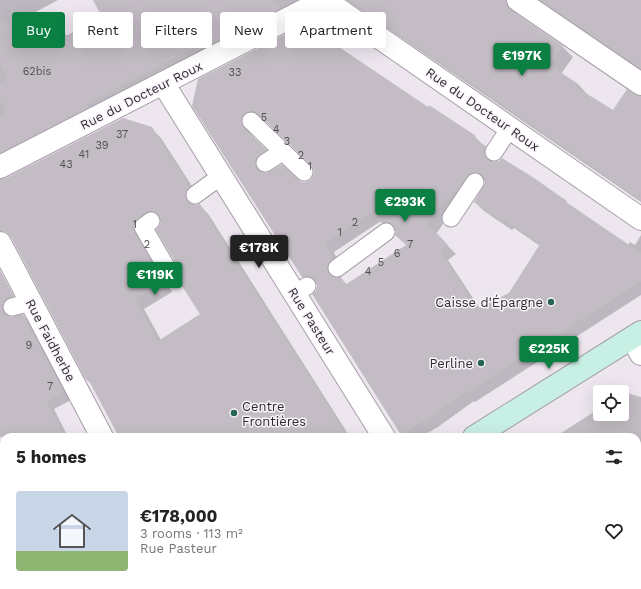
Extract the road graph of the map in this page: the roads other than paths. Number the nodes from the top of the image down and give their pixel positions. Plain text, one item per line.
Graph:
1 (324, 0) edge
2 (518, 0) edge
3 (163, 83) junction
4 (641, 84) edge
5 (251, 121) dead end
6 (510, 128) junction
7 (282, 152) junction
8 (494, 152) dead end
9 (265, 163) dead end
10 (0, 167) edge
11 (304, 172) dead end
12 (230, 181) junction
13 (475, 182) dead end
14 (194, 195) dead end
15 (451, 218) dead end
16 (641, 219) edge
17 (151, 222) dead end
18 (386, 232) dead end
19 (0, 243) edge
20 (337, 268) dead end
21 (172, 277) dead end
22 (638, 341) edge
23 (100, 433) edge
24 (382, 433) edge
25 (481, 433) edge

1 - 3 street, Rue du Docteur Roux
1 - 6 street, Rue du Docteur Roux
2 - 4 street
3 - 10 street, Rue du Docteur Roux
3 - 12 street, Rue Pasteur
5 - 7 lane
6 - 8 lane
6 - 16 street, Rue du Docteur Roux
7 - 9 lane
7 - 11 lane
12 - 14 lane
12 - 24 street, Rue Pasteur
13 - 15 lane
17 - 21 lane
18 - 20 lane
19 - 23 street, Rue Faidherbe
22 - 25 main road

